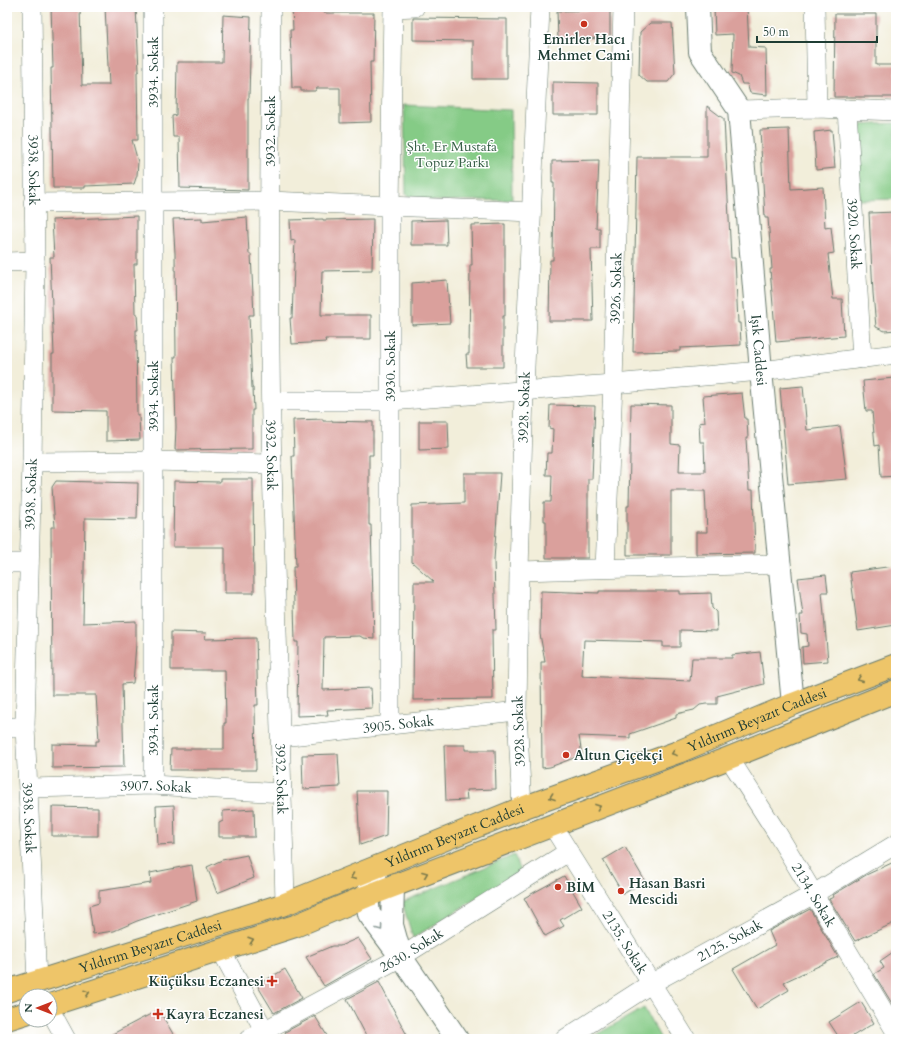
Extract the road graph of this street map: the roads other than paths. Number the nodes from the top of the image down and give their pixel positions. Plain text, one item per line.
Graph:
1 (32, 7) edge
2 (153, 7) edge
3 (271, 7) edge
4 (415, 7) edge
5 (540, 7) edge
6 (623, 7) edge
7 (698, 7) edge
8 (815, 7) edge
9 (393, 8) edge
10 (817, 108) junction
11 (847, 109) junction
12 (739, 110) junction
13 (896, 111) edge
14 (270, 201) junction
15 (154, 202) junction
16 (33, 203) junction
17 (390, 207) junction
18 (531, 212) junction
19 (35, 261) junction
20 (7, 262) edge
21 (896, 354) edge
22 (862, 359) junction
23 (761, 371) junction
24 (613, 384) junction
25 (524, 391) junction
26 (272, 401) junction
27 (390, 401) junction
28 (153, 461) junction
29 (32, 462) junction
30 (272, 464) junction
31 (7, 563) edge
32 (29, 563) junction
33 (781, 564) junction
34 (605, 568) junction
35 (519, 571) junction
36 (896, 665) edge
37 (896, 691) edge
38 (793, 704) junction
39 (517, 711) junction
40 (390, 724) junction
41 (16, 727) edge
42 (281, 737) junction
43 (729, 758) junction
44 (153, 785) junction
45 (29, 788) junction
46 (283, 793) junction
47 (522, 808) junction
48 (552, 825) junction
49 (896, 844) edge
50 (568, 852) junction
51 (378, 867) junction
52 (393, 886) junction
53 (812, 894) junction
54 (367, 896) junction
55 (285, 904) junction
56 (221, 950) junction
57 (401, 957) junction
58 (37, 980) junction
59 (652, 983) junction
60 (7, 991) edge
61 (58, 1002) edge
62 (18, 1016) edge
63 (7, 1019) edge
64 (58, 1024) edge
65 (896, 1032) edge
66 (261, 1036) edge
67 (896, 1036) edge
68 (66, 1039) edge
69 (456, 1039) edge
70 (565, 1039) edge
71 (686, 1039) edge
72 (891, 1039) edge

1 - 16 street, 3938. Sokak
2 - 15 street, 3934. Sokak
3 - 14 street, 3932. Sokak
4 - 9 street
5 - 18 street, 3928. Sokak
6 - 24 street, 3926. Sokak
7 - 12 street, Işık Caddesi
8 - 10 street
9 - 17 street, 3930. Sokak
10 - 11 street
10 - 12 street
11 - 13 street
11 - 22 street, 3920. Sokak
12 - 23 street, Işık Caddesi
14 - 15 street
14 - 17 street
14 - 26 street, 3932. Sokak
15 - 16 street
15 - 28 street, 3934. Sokak
16 - 19 street, 3938. Sokak
17 - 18 street
17 - 27 street, 3930. Sokak
18 - 25 street, 3928. Sokak
19 - 20 street
19 - 29 street, 3938. Sokak
21 - 22 street
22 - 23 street
23 - 24 street
23 - 33 street, Işık Caddesi
24 - 25 street
24 - 34 street, 3926. Sokak
25 - 27 street
25 - 35 street, 3928. Sokak
26 - 27 street
26 - 30 street, 3932. Sokak
27 - 40 street, 3930. Sokak
28 - 29 street
28 - 30 street
28 - 44 street, 3934. Sokak
29 - 32 street, 3938. Sokak
30 - 42 street, 3932. Sokak
31 - 32 street
32 - 41 street, 3938. Sokak
33 - 34 street
33 - 38 street, Işık Caddesi
34 - 35 street
35 - 39 street, 3928. Sokak
36 -> 38 main road, Yıldırım Beyazıt Caddesi
37 - 43 main road, Yıldırım Beyazıt Caddesi
38 -> 47 main road, Yıldırım Beyazıt Caddesi
39 - 40 street, 3905. Sokak
39 - 47 street, 3928. Sokak
40 - 42 street, 3905. Sokak
41 - 45 street, 3938. Sokak
42 - 46 street, 3932. Sokak
48 -> 43 main road, Yıldırım Beyazıt Caddesi
43 - 53 street, 2134. Sokak
44 - 45 street, 3907. Sokak
44 - 46 street, 3907. Sokak
45 - 58 street, 3938. Sokak
46 - 55 street, 3932. Sokak
47 - 51 main road, Yıldırım Beyazıt Caddesi
48 - 50 street, 2135. Sokak
52 -> 48 main road, Yıldırım Beyazıt Caddesi
49 - 53 street, 2125. Sokak
50 - 57 street, 2630. Sokak
50 - 59 street, 2135. Sokak
51 - 54 street
51 -> 55 main road, Yıldırım Beyazıt Caddesi
52 - 54 main road, Yıldırım Beyazıt Caddesi
52 - 57 street
53 - 59 street, 2125. Sokak
53 - 65 street, 2134. Sokak
56 -> 54 main road, Yıldırım Beyazıt Caddesi
54 -> 57 street
55 - 58 main road, Yıldırım Beyazıt Caddesi
61 -> 56 main road, Yıldırım Beyazıt Caddesi
56 - 66 street
57 - 66 street, 2630. Sokak
57 - 69 street
58 - 60 main road, Yıldırım Beyazıt Caddesi
59 - 70 street, 2125. Sokak
59 - 71 street, 2135. Sokak
62 - 63 main road
64 - 68 street
67 - 72 street

